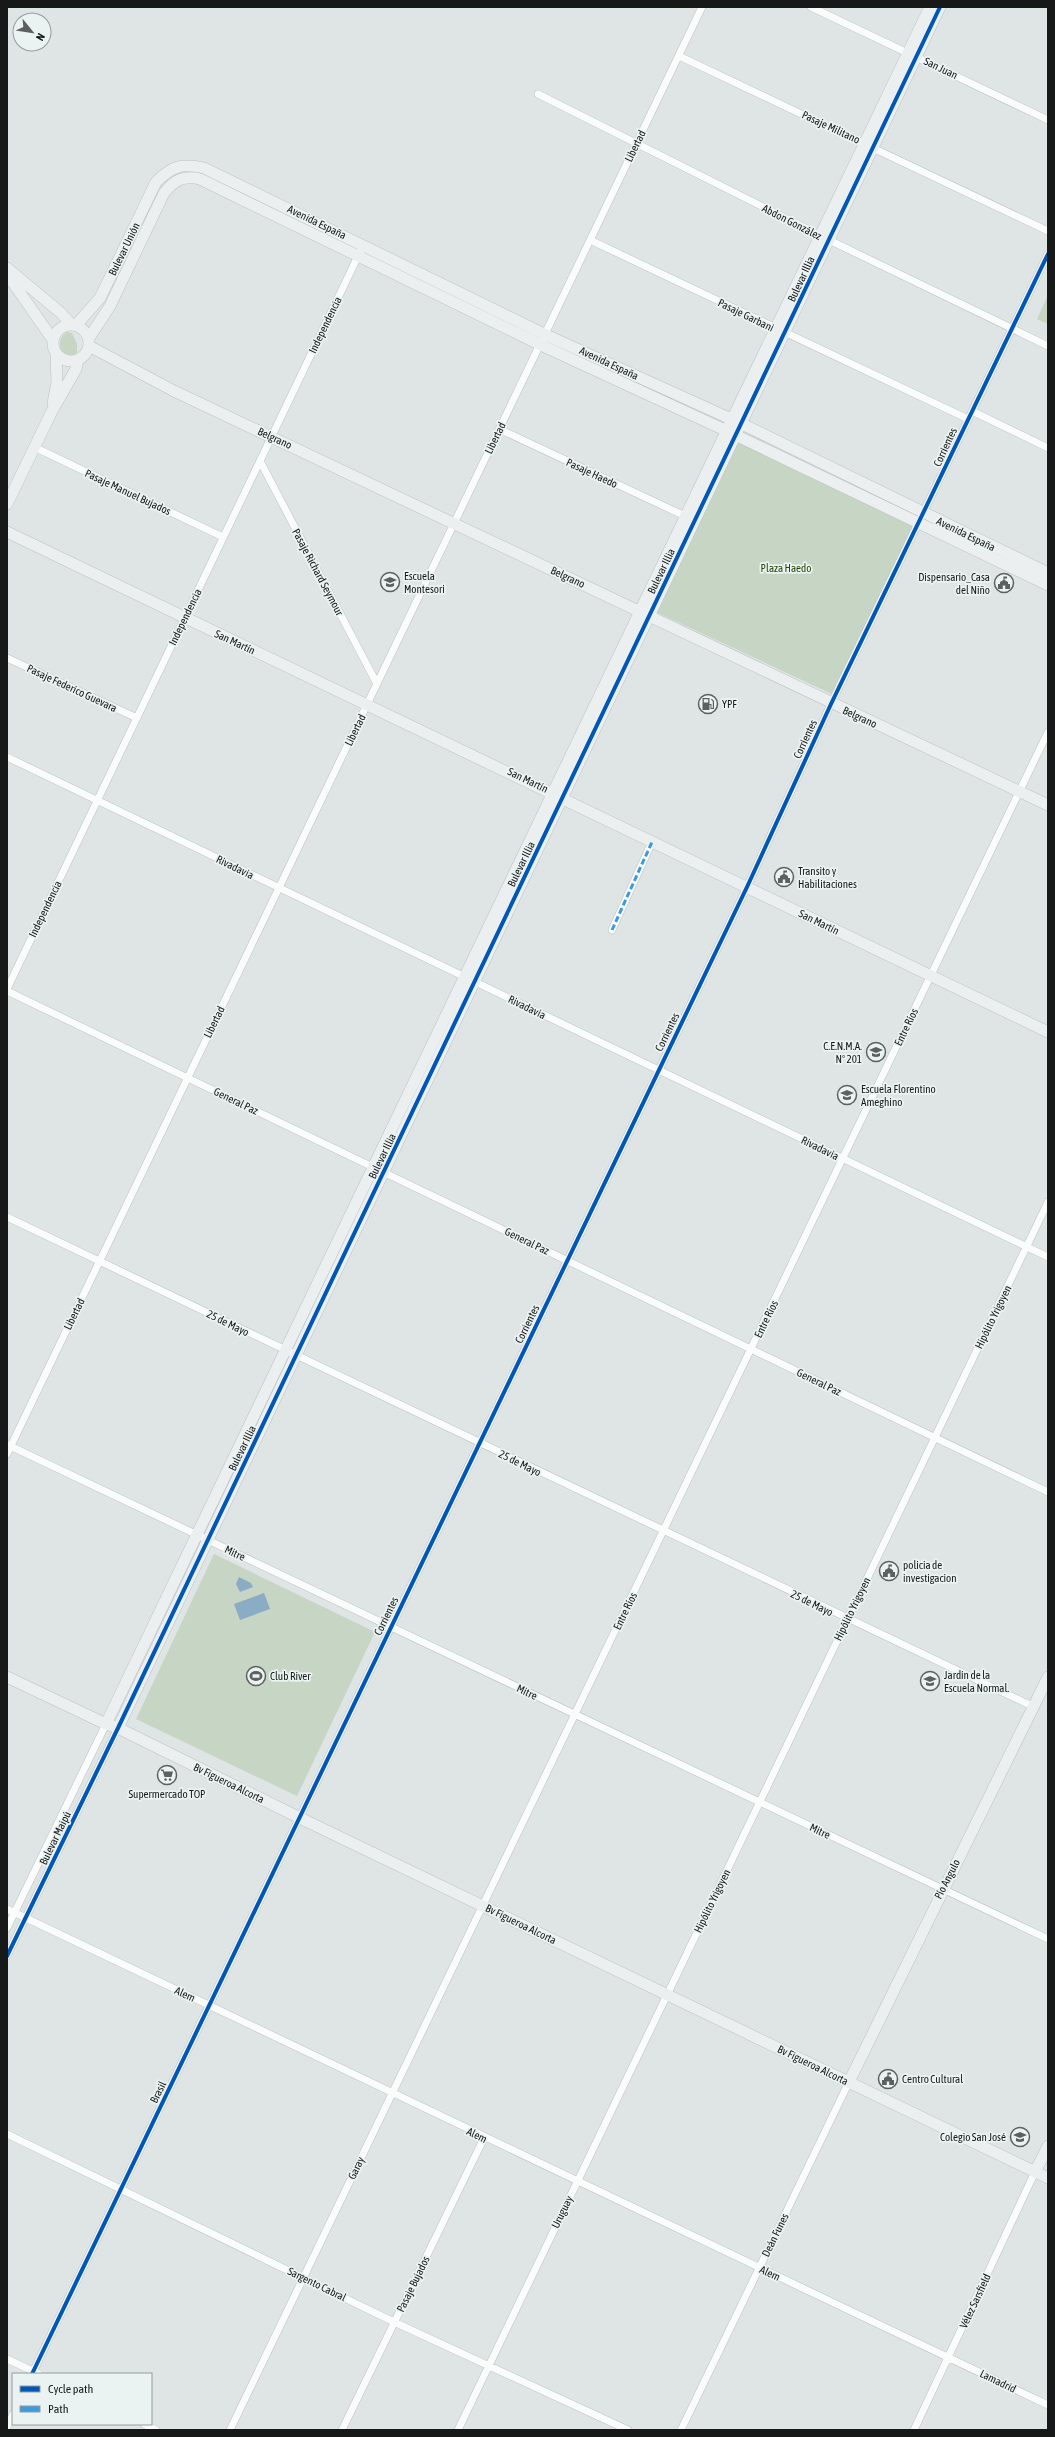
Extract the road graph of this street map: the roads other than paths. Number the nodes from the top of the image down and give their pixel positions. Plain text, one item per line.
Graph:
1 (702, 7) edge
2 (811, 7) edge
3 (930, 7) edge
4 (940, 7) edge
5 (912, 55) junction
6 (679, 56) junction
7 (538, 94) dead end
8 (1048, 120) edge
9 (637, 144) junction
10 (869, 145) junction
11 (168, 170) joint
12 (172, 183) joint
13 (1048, 231) edge
14 (825, 238) junction
15 (590, 240) junction
16 (361, 250) junction
17 (1048, 254) edge
18 (7, 268) edge
19 (7, 274) edge
20 (74, 325) junction
21 (1012, 328) junction
22 (780, 331) junction
23 (53, 340) junction
24 (544, 340) junction
25 (89, 342) junction
26 (1048, 346) edge
27 (56, 354) junction
28 (78, 360) junction
29 (52, 411) junction
30 (972, 411) junction
31 (968, 419) junction
32 (737, 422) junction
33 (499, 429) junction
34 (732, 433) junction
35 (272, 436) junction
36 (34, 447) junction
37 (1048, 448) edge
38 (260, 461) junction
39 (7, 504) edge
40 (685, 516) junction
41 (922, 519) junction
42 (454, 523) junction
43 (7, 532) edge
44 (223, 537) junction
45 (1048, 573) edge
46 (1048, 585) edge
47 (645, 614) junction
48 (184, 618) junction
49 (7, 658) edge
50 (377, 684) junction
51 (368, 704) junction
52 (831, 704) junction
53 (137, 718) junction
54 (1048, 732) edge
55 (7, 757) edge
56 (553, 792) junction
57 (1020, 792) junction
58 (97, 800) junction
59 (562, 800) junction
60 (1048, 805) edge
61 (652, 842) junction
62 (747, 887) junction
63 (279, 888) junction
64 (612, 930) dead end
65 (464, 977) junction
66 (931, 977) junction
67 (475, 982) junction
68 (7, 990) edge
69 (1048, 1032) edge
70 (659, 1070) junction
71 (188, 1078) junction
72 (843, 1159) junction
73 (373, 1167) junction
74 (384, 1172) junction
75 (1048, 1202) edge
76 (7, 1217) edge
77 (1026, 1247) junction
78 (1048, 1257) edge
79 (567, 1260) junction
80 (100, 1261) junction
81 (751, 1349) junction
82 (285, 1350) junction
83 (296, 1355) junction
84 (935, 1437) junction
85 (480, 1443) junction
86 (9, 1445) edge
87 (7, 1454) edge
88 (1048, 1492) edge
89 (663, 1532) junction
90 (197, 1535) junction
91 (208, 1540) junction
92 (847, 1620) junction
93 (391, 1627) junction
94 (7, 1677) edge
95 (1048, 1677) edge
96 (1034, 1707) junction
97 (575, 1714) junction
98 (106, 1724) junction
99 (118, 1728) junction
100 (760, 1802) junction
101 (300, 1818) junction
102 (942, 1889) junction
103 (483, 1906) junction
104 (7, 1909) edge
105 (14, 1912) junction
106 (26, 1918) junction
107 (7, 1928) edge
108 (1048, 1939) edge
109 (7, 1956) edge
110 (667, 1995) junction
111 (209, 2005) junction
112 (849, 2082) junction
113 (393, 2093) junction
114 (7, 2134) edge
115 (484, 2138) junction
116 (1048, 2146) edge
117 (1035, 2172) junction
118 (1048, 2178) edge
119 (578, 2181) junction
120 (121, 2190) junction
121 (760, 2268) junction
122 (304, 2278) junction
123 (394, 2322) junction
124 (949, 2358) junction
125 (7, 2359) edge
126 (489, 2365) junction
127 (35, 2373) edge
128 (1048, 2405) edge
129 (12, 2416) edge
130 (146, 2425) edge
131 (7, 2426) edge
132 (156, 2430) edge
133 (230, 2430) edge
134 (342, 2430) edge
135 (458, 2430) edge
136 (628, 2430) edge
137 (681, 2430) edge
138 (914, 2430) edge

1 - 6 street, Libertad
2 - 5 street, San Juan
3 - 5 street, Bulevar Illia
4 - 5 street, Bulevar Illia
5 - 8 street, San Juan
5 - 10 street, Bulevar Illia
6 - 9 street, Libertad
6 - 10 street, Pasaje Militano
7 - 9 street, Abdon González
9 - 14 street, Abdon González
9 - 15 street, Libertad
10 - 13 street, Pasaje Militano
10 - 14 street, Bulevar Illia
11 - 16 street, Avenida España
11 - 20 street, Bulevar Unión
12 - 16 street, Avenida España
12 - 25 street, Bulevar Unión
14 - 21 street, Abdon González
14 - 22 street, Bulevar Illia
15 - 22 street, Pasaje Garbani
15 - 24 street, Libertad
16 - 24 street, Avenida España
16 - 35 street, Independencia
17 - 21 street, Corrientes
18 - 20 street
19 - 23 street
20 - 23 street
20 - 25 street
21 - 26 street, Abdon González
21 - 30 street, Corrientes
22 - 31 street, Pasaje Garbani
22 - 32 street, Bulevar Illia
23 - 27 street
24 - 32 street, Avenida España
24 - 33 street, Libertad
24 - 34 street, Avenida España
25 - 28 street
25 - 35 street, Belgrano
27 - 28 street
27 - 29 street
28 - 29 street
29 - 36 street
30 - 31 street, Corrientes
30 - 37 street
31 - 41 street, Corrientes
32 - 34 street, Bulevar Illia
32 - 41 street, Avenida España
33 - 40 street, Pasaje Haedo
33 - 42 street, Libertad
34 - 40 street, Bulevar Illia
34 - 41 street, Avenida España
34 - 47 street, Bulevar Illia
35 - 38 street, Independencia
35 - 42 street, Belgrano
36 - 39 street
36 - 44 street, Pasaje Manuel Bujados
38 - 44 street, Independencia
38 - 50 street, Pasaje Richard Seymour
40 - 47 street, Bulevar Illia
41 - 45 street, Avenida España
41 - 46 street, Avenida España
41 - 52 street, Corrientes
42 - 47 street, Belgrano
42 - 50 street, Libertad
43 - 48 street, San Martín
44 - 48 street, Independencia
47 - 52 street, Belgrano
47 - 56 street, Bulevar Illia
47 - 59 street, Bulevar Illia
48 - 51 street, San Martín
48 - 53 street, Independencia
49 - 53 street, Pasaje Federico Guevara
50 - 51 street, Libertad
51 - 56 street, San Martín
51 - 63 street, Libertad
52 - 57 street, Belgrano
52 - 62 street, Corrientes
53 - 58 street, Independencia
54 - 57 street, Entre Ríos
55 - 58 street, Rivadavia
56 - 59 street, San Martín
56 - 65 street, Bulevar Illia
57 - 60 street, Belgrano
57 - 66 street, Entre Ríos
58 - 63 street, Rivadavia
58 - 68 street, Independencia
59 - 61 street, San Martín
59 - 67 street, Bulevar Illia
61 - 62 street, San Martín
61 - 64 street
62 - 66 street, San Martín
62 - 70 street, Corrientes
63 - 65 street, Rivadavia
63 - 71 street, Libertad
65 - 67 street, Rivadavia
65 - 73 street, Bulevar Illia
66 - 69 street, San Martín
66 - 72 street, Entre Ríos
67 - 70 street, Rivadavia
67 - 74 street, Bulevar Illia
68 - 71 street, General Paz
70 - 72 street, Rivadavia
70 - 79 street, Corrientes
71 - 73 street, General Paz
71 - 80 street, Libertad
72 - 77 street, Rivadavia
72 - 81 street, Entre Ríos
73 - 74 street, General Paz
73 - 82 street, Bulevar Illia
74 - 79 street, General Paz
74 - 83 street, Bulevar Illia
75 - 77 street, Hipólito Yrigoyen
76 - 80 street, 25 de Mayo
77 - 78 street, Rivadavia
77 - 84 street, Hipólito Yrigoyen
79 - 81 street, General Paz
79 - 85 street, Corrientes
80 - 82 street, 25 de Mayo
80 - 86 street, Libertad
81 - 84 street, General Paz
81 - 89 street, Entre Ríos
82 - 83 street, 25 de Mayo
82 - 90 street, Bulevar Illia
83 - 85 street, 25 de Mayo
83 - 91 street, Bulevar Illia
84 - 88 street, General Paz
84 - 92 street, Hipólito Yrigoyen
85 - 89 street, 25 de Mayo
85 - 93 street, Corrientes
86 - 87 street, Libertad
86 - 90 street, Mitre
89 - 92 street, 25 de Mayo
89 - 97 street, Entre Ríos
90 - 91 street, Mitre
90 - 98 street, Bulevar Illia
91 - 93 street, Mitre
91 - 99 street, Bulevar Illia
92 - 96 street, 25 de Mayo
92 - 100 street, Hipólito Yrigoyen
93 - 97 street, Mitre
93 - 101 street, Corrientes
94 - 98 street, Bv Figueroa Alcorta
95 - 96 street, Pío Angulo
96 - 102 street, Pío Angulo
97 - 100 street, Mitre
97 - 103 street, Entre Ríos
98 - 99 street, Bv Figueroa Alcorta
98 - 105 street, Bulevar Maipú
99 - 101 street, Bv Figueroa Alcorta
99 - 106 street, Bulevar Maipú
100 - 102 street, Mitre
100 - 110 street, Hipólito Yrigoyen
101 - 103 street, Bv Figueroa Alcorta
101 - 111 street, Brasil
102 - 108 street, Mitre
102 - 112 street, Pío Angulo
103 - 110 street, Bv Figueroa Alcorta
103 - 113 street, Garay
104 - 105 street, Alem
105 - 106 street, Alem
105 - 107 street, Bulevar Maipú
106 - 109 street, Bulevar Maipú
106 - 111 street, Alem
110 - 112 street, Bv Figueroa Alcorta
110 - 119 street, Uruguay
111 - 113 street, Alem
111 - 120 street, Brasil
112 - 117 street, Bv Figueroa Alcorta
112 - 121 street, Deán Funes
113 - 115 street, Alem
113 - 122 street, Garay
114 - 120 street, Sargento Cabral
115 - 119 street, Alem
115 - 123 street, Pasaje Bujados
116 - 117 street
117 - 118 street, Bv Figueroa Alcorta
117 - 124 street, Vélez Sarsfield
119 - 121 street, Alem
119 - 126 street, Uruguay
120 - 122 street, Sargento Cabral
120 - 127 street, Brasil
121 - 124 street, Alem
121 - 137 street, Deán Funes
122 - 123 street, Sargento Cabral
122 - 133 street, Garay
123 - 126 street, Sargento Cabral
123 - 134 street, Pasaje Bujados
124 - 128 street, Lamadrid
124 - 138 street, Vélez Sarsfield
125 - 127 street
126 - 135 street, Uruguay
126 - 136 street, Sargento Cabral
129 - 131 street
130 - 132 street

